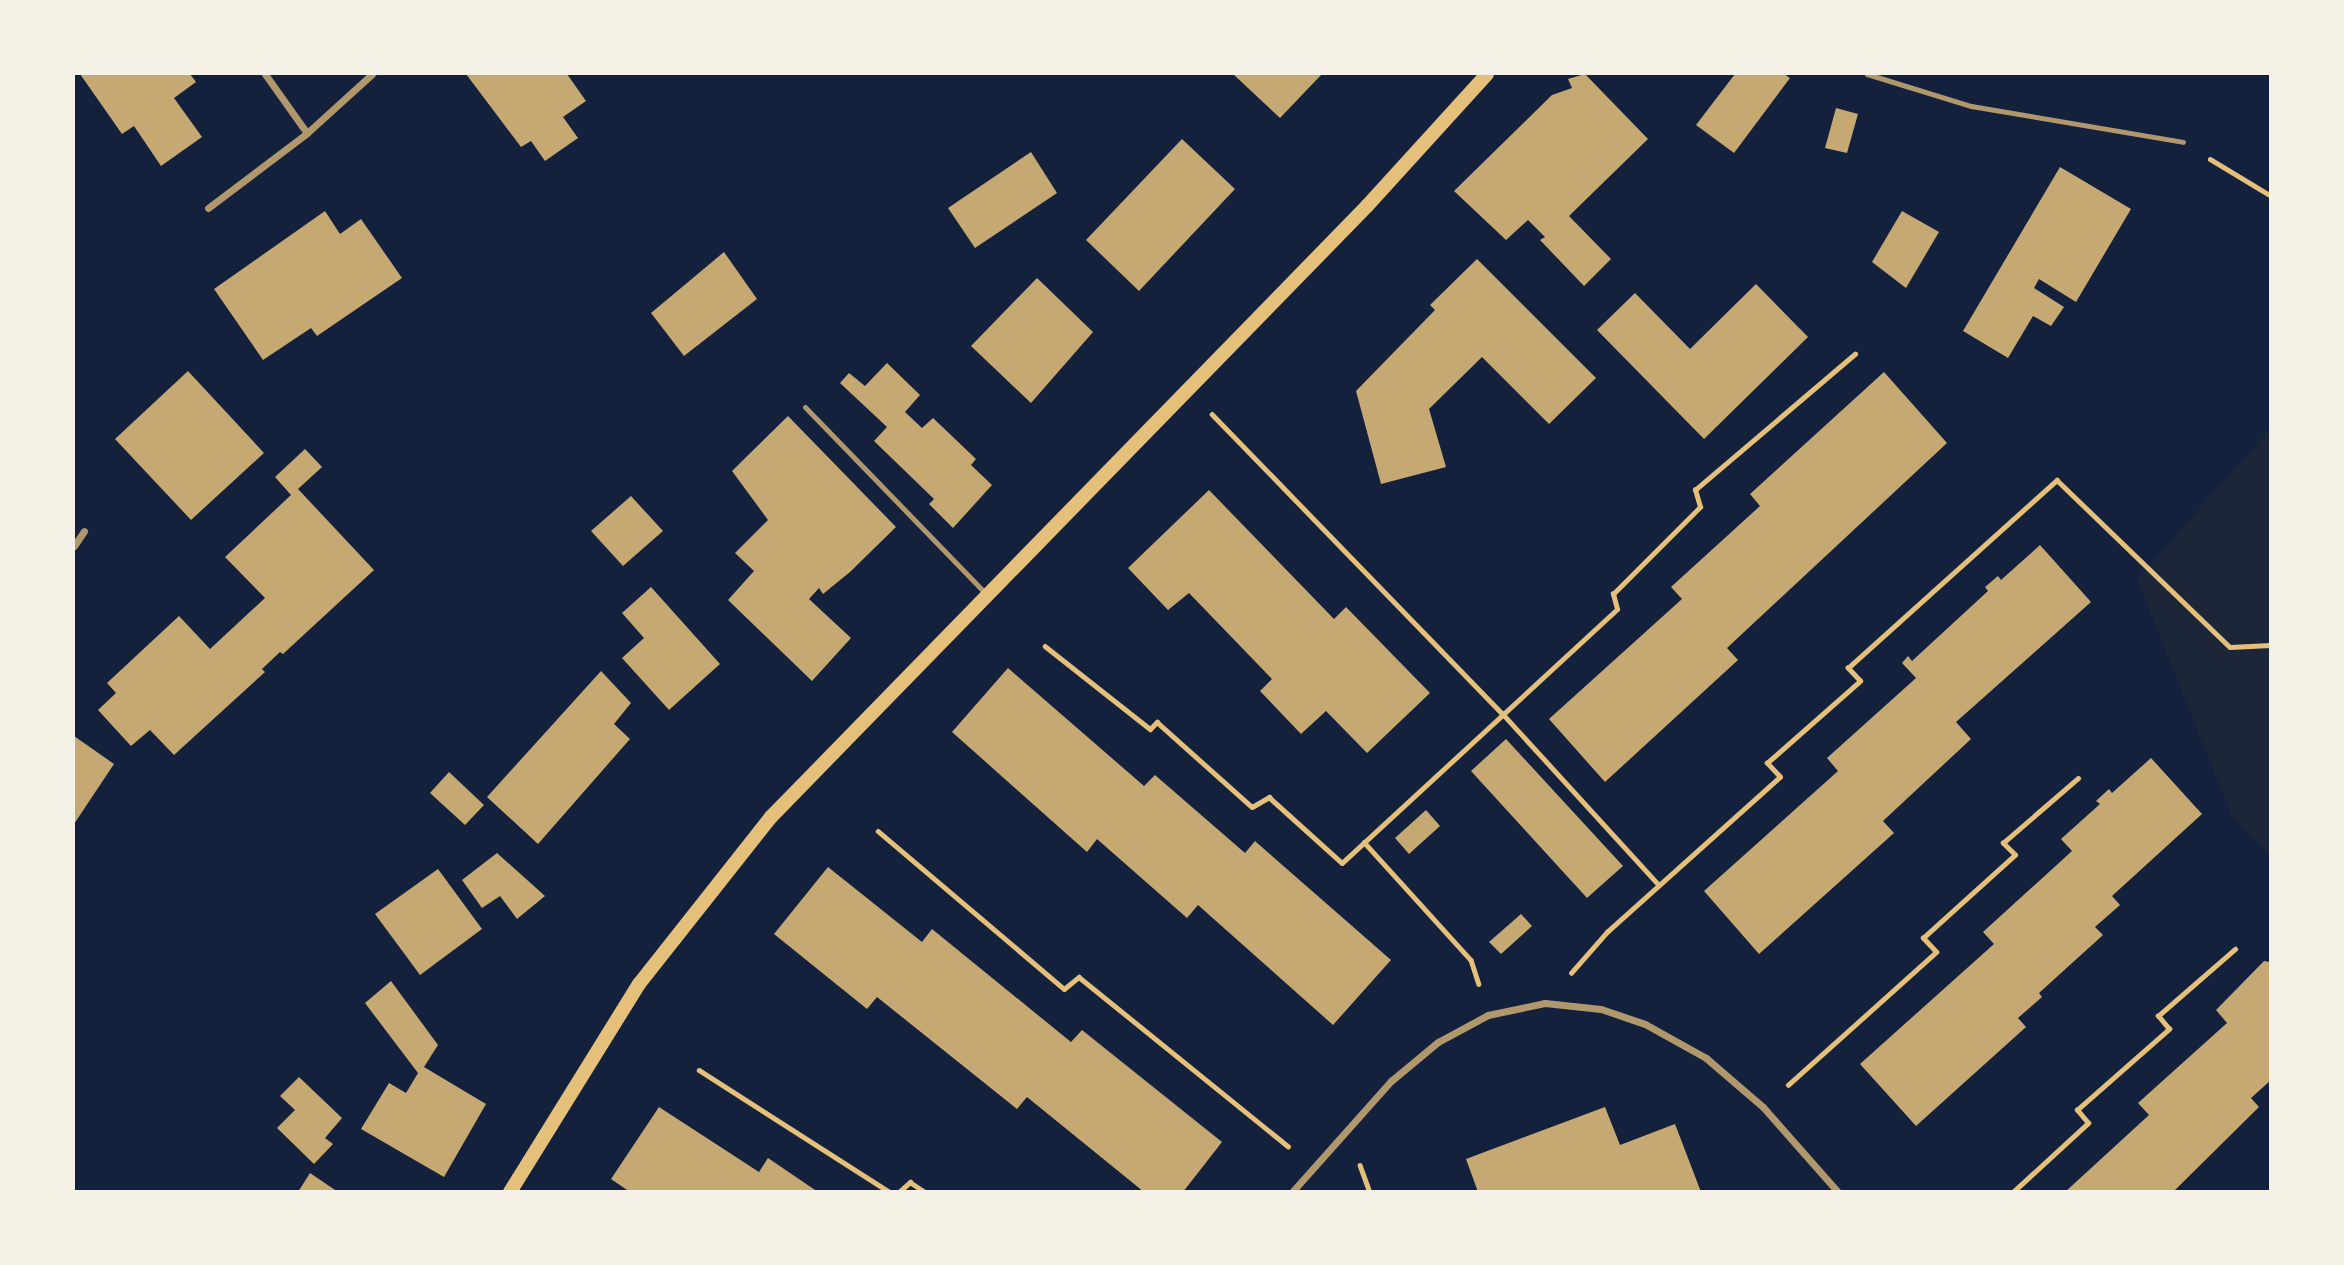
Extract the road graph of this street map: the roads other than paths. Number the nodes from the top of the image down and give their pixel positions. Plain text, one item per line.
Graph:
1 (265, 74) edge
2 (372, 74) edge
3 (1487, 74) edge
4 (1867, 74) edge
5 (307, 134) junction
6 (2183, 142) road end
7 (208, 208) dead end
8 (805, 407) dead end
9 (84, 531) dead end
10 (74, 546) edge
11 (986, 594) junction
12 (509, 1192) edge
13 (1292, 1192) edge
14 (1838, 1192) edge

1 - 5 street
2 - 5 street
3 - 11 main road
4 - 6 lane
5 - 7 street
8 - 11 lane
9 - 10 street
11 - 12 main road
13 - 14 street

